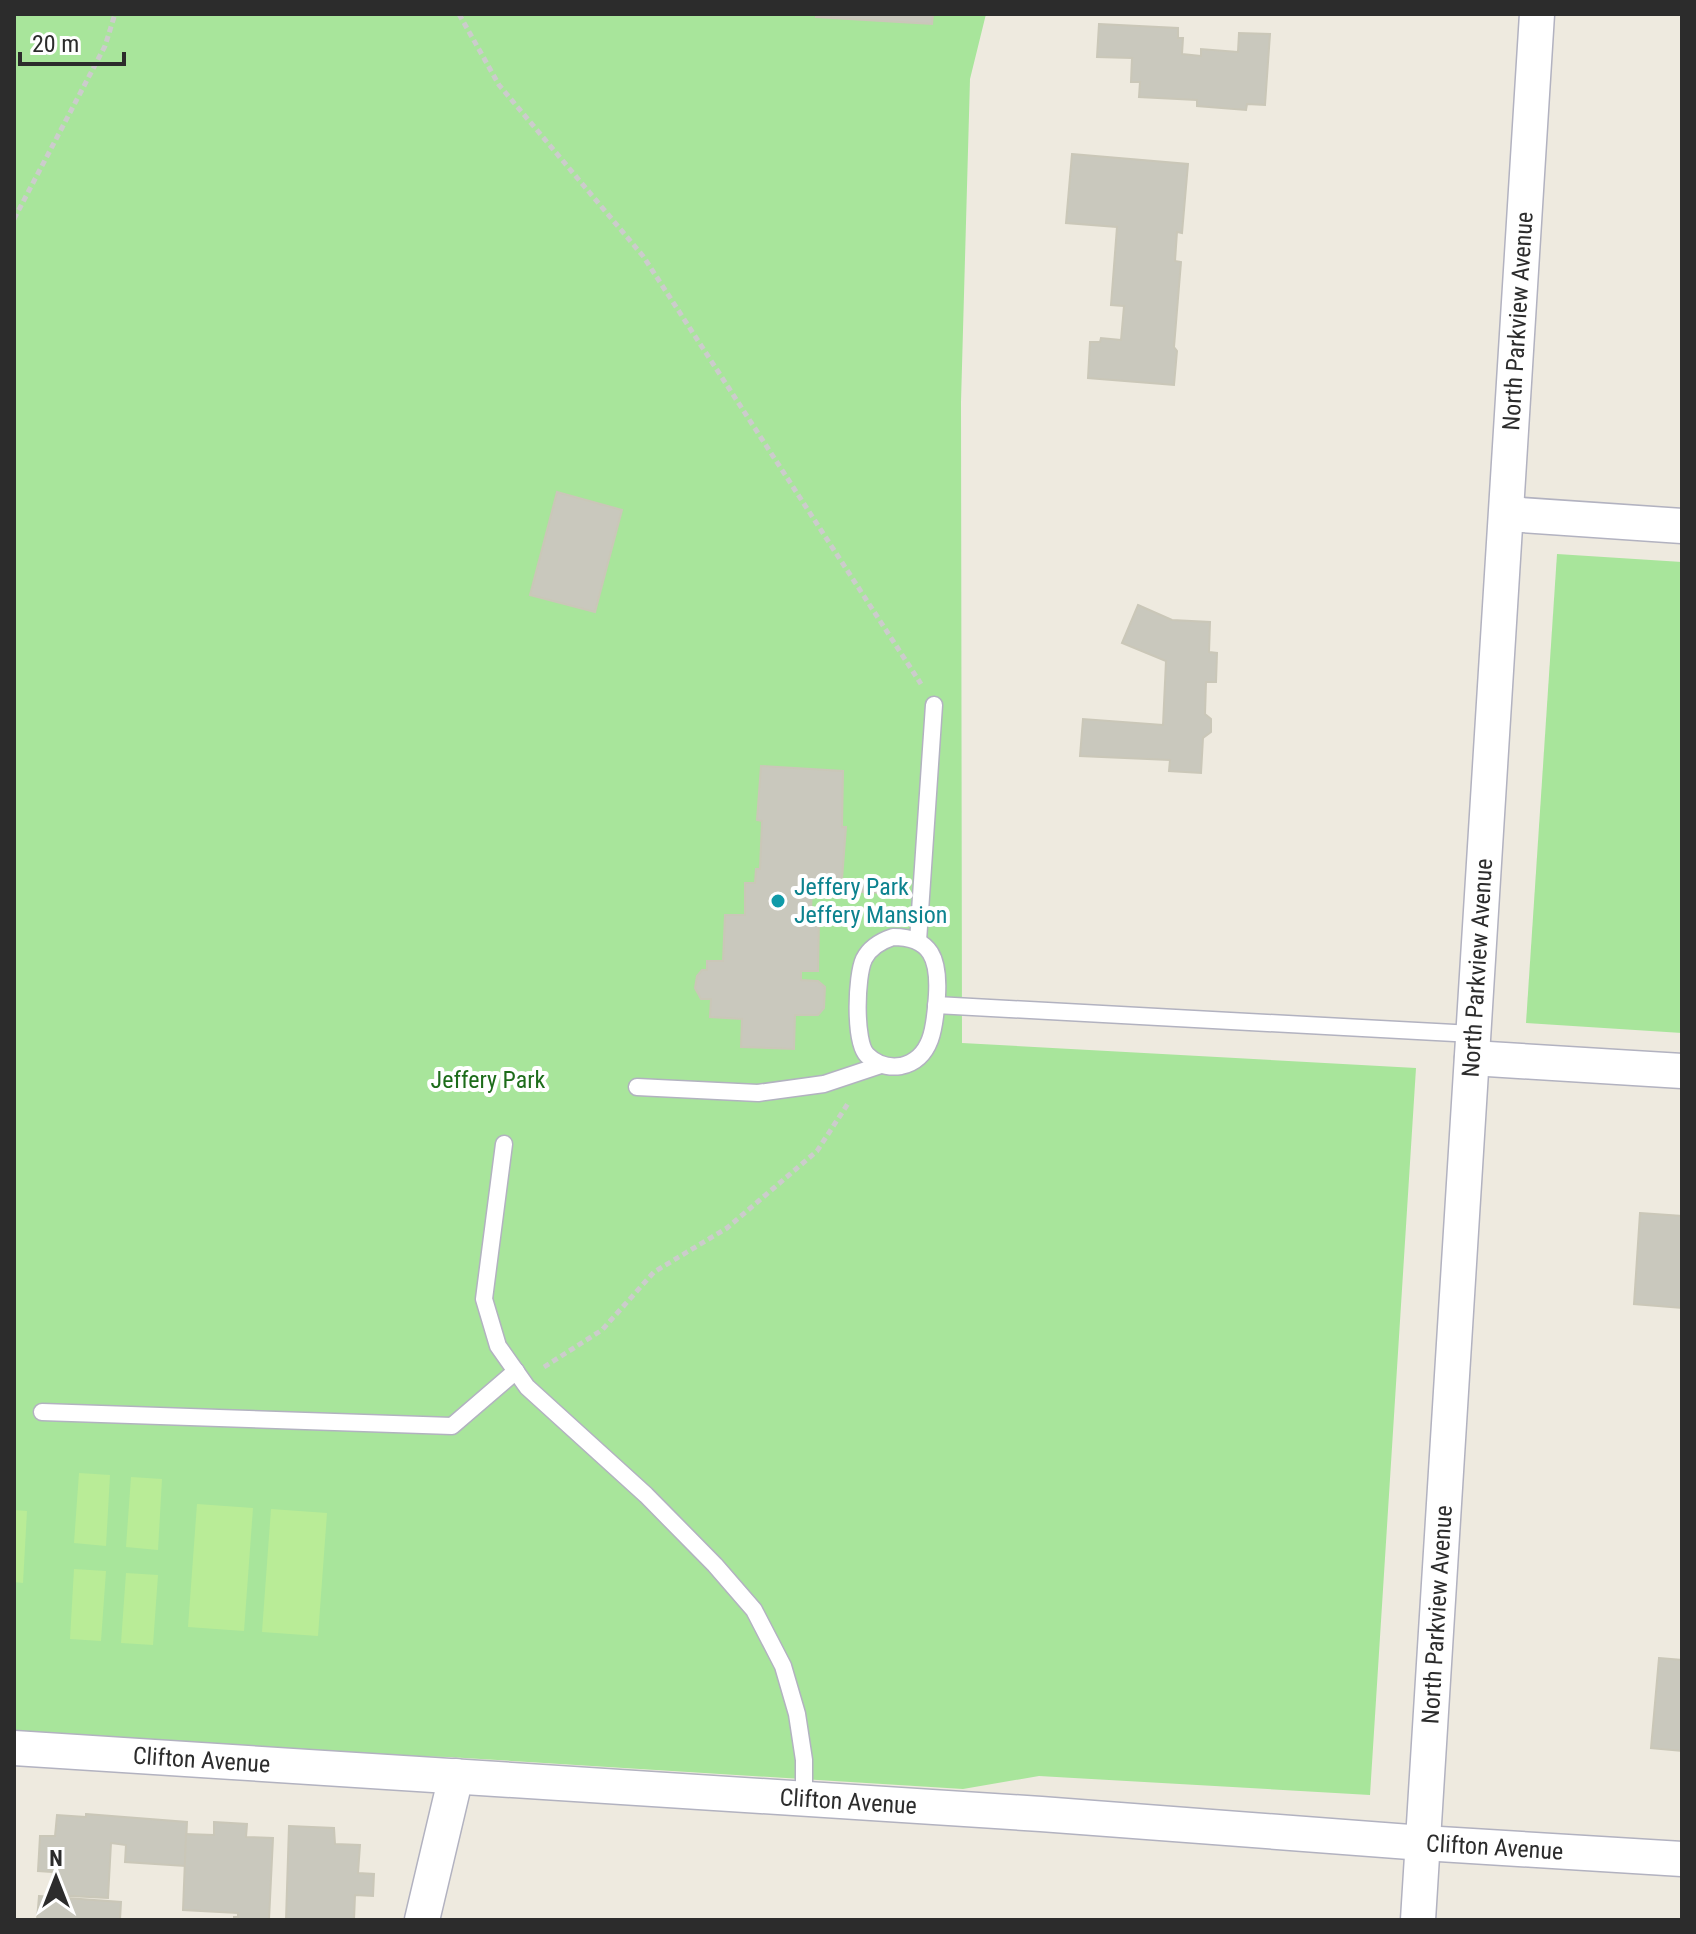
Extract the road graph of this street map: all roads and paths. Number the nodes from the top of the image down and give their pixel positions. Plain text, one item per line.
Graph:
1 (115, 14) edge
2 (459, 14) edge
3 (1537, 14) edge
4 (14, 219) edge
5 (1507, 514) junction
6 (1682, 526) edge
7 (934, 705) joint
8 (918, 941) junction
9 (936, 1005) junction
10 (1472, 1046) junction
11 (881, 1065) junction
12 (862, 1071) junction
13 (1682, 1071) edge
14 (637, 1087) dead end
15 (504, 1144) dead end
16 (516, 1371) junction
17 (42, 1412) dead end
18 (14, 1748) edge
19 (456, 1776) junction
20 (804, 1799) junction
21 (1423, 1843) junction
22 (1682, 1859) edge
23 (422, 1920) edge
24 (1418, 1920) edge

1 - 4 path
2 - 7 path
3 - 5 street, North Parkview Avenue
5 - 6 street
5 - 10 street, North Parkview Avenue
7 - 8 lane
8 - 9 lane
8 - 11 lane
9 - 10 lane
9 - 11 lane
10 - 13 street
10 - 21 street, North Parkview Avenue
11 - 12 lane
12 - 14 lane
12 - 16 path
15 - 16 lane
16 - 17 lane
16 - 20 lane
18 - 19 street, Clifton Avenue
19 - 20 street, Clifton Avenue
19 - 23 street
20 - 21 street, Clifton Avenue
21 - 22 street, Clifton Avenue
21 - 24 street, North Parkview Avenue

